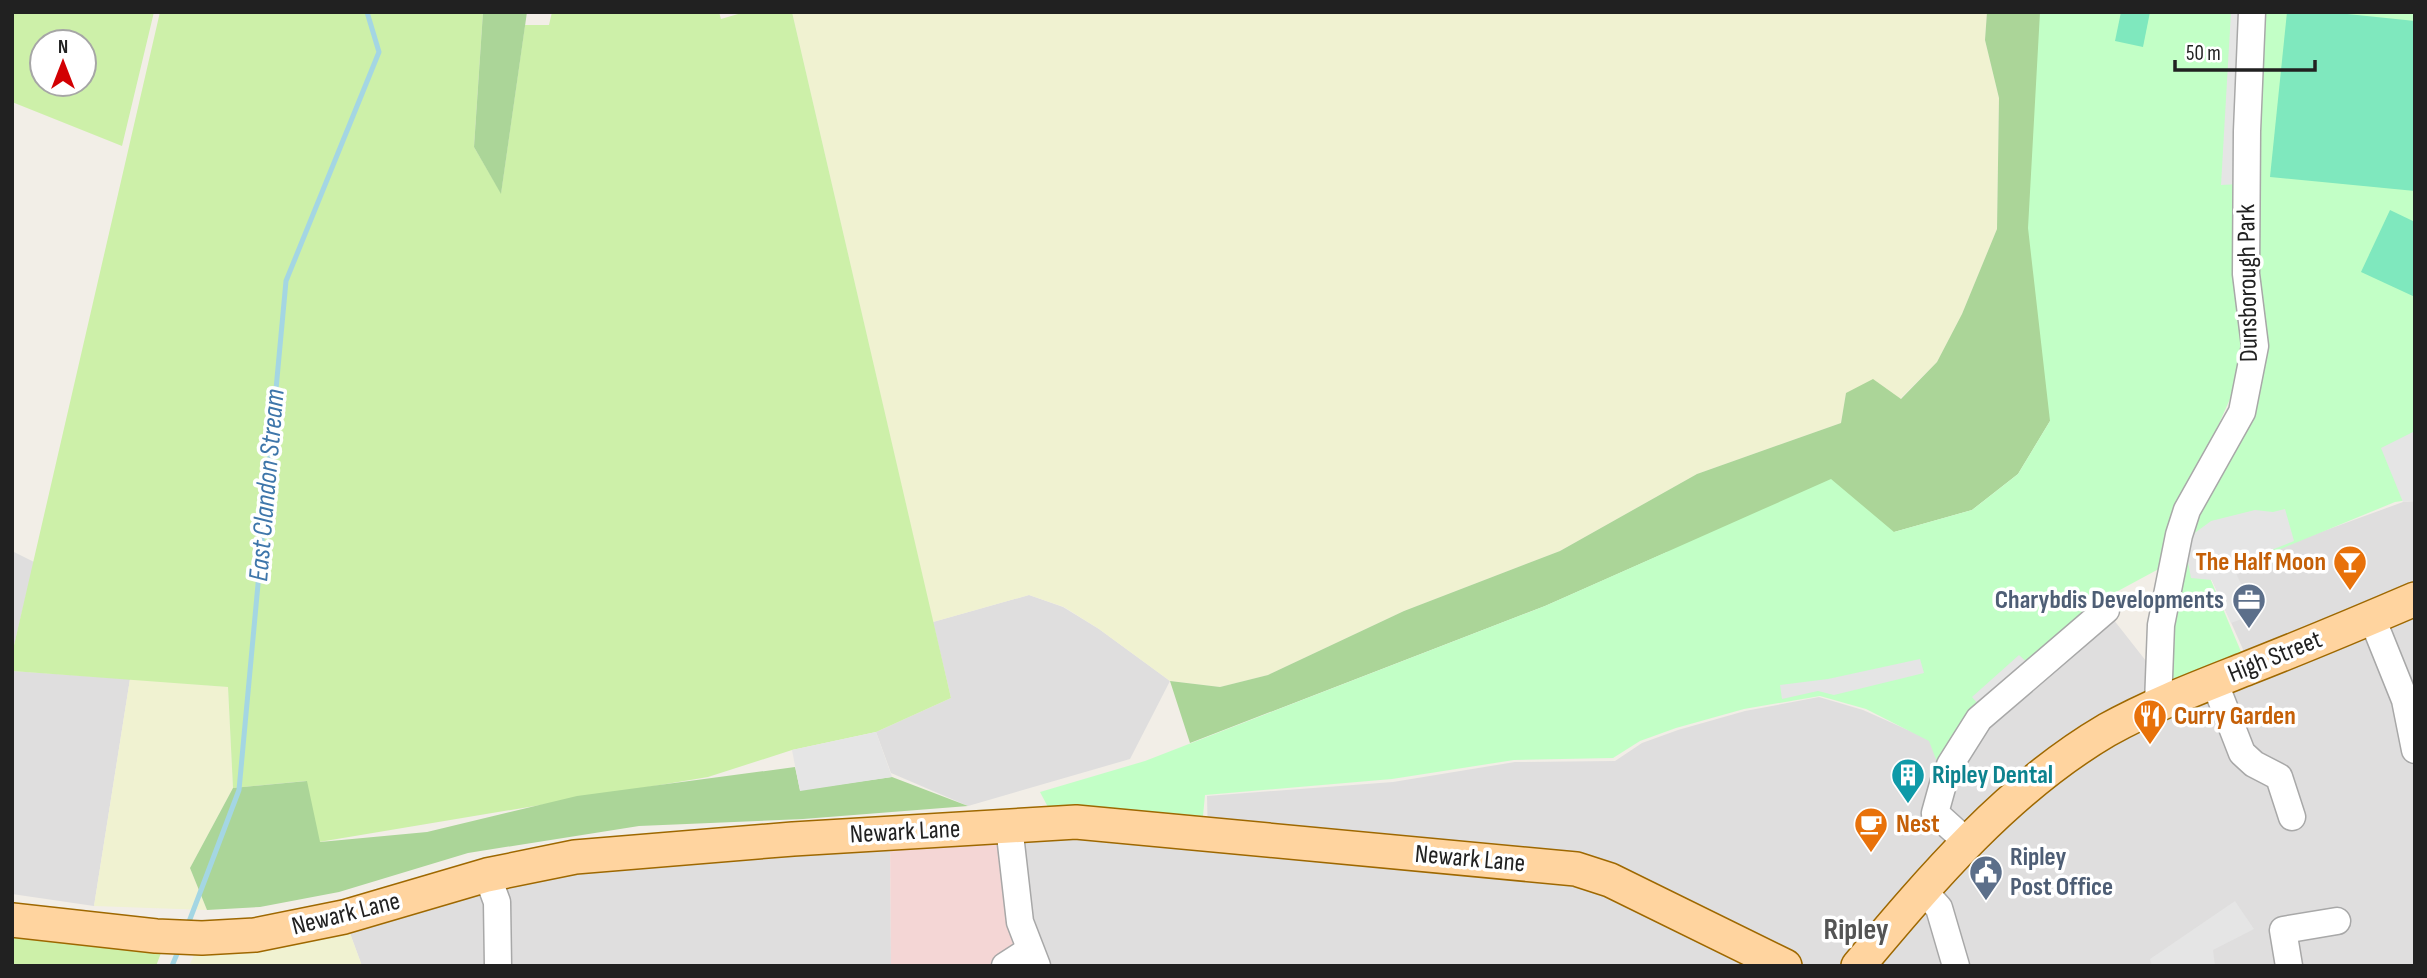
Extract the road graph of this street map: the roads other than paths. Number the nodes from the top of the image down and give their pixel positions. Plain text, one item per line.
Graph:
1 (2252, 12) edge
2 (2415, 599) edge
3 (2106, 610) dead end
4 (2372, 618) junction
5 (2214, 681) junction
6 (2158, 704) junction
7 (2415, 750) edge
8 (2292, 817) dead end
9 (1009, 826) junction
10 (1967, 842) junction
11 (486, 876) junction
12 (1922, 890) junction
13 (12, 920) edge
14 (2337, 921) dead end
15 (1033, 958) edge
16 (498, 966) edge
17 (1005, 966) edge
18 (1786, 966) edge
19 (1858, 966) edge
20 (1956, 966) edge
21 (2289, 966) edge

1 - 6 street, Dunsborough Park
2 - 4 main road, High Street
3 - 10 street
4 - 5 main road, High Street
4 - 7 street
5 - 6 main road, High Street
5 - 8 street
6 - 10 main road, High Street
9 - 11 main road, Newark Lane
9 - 15 street
9 - 18 main road, Newark Lane
10 - 12 main road, High Street
11 - 13 main road, Newark Lane
11 - 16 street
12 - 19 main road, High Street
12 - 20 street
14 - 21 street
15 - 17 street

